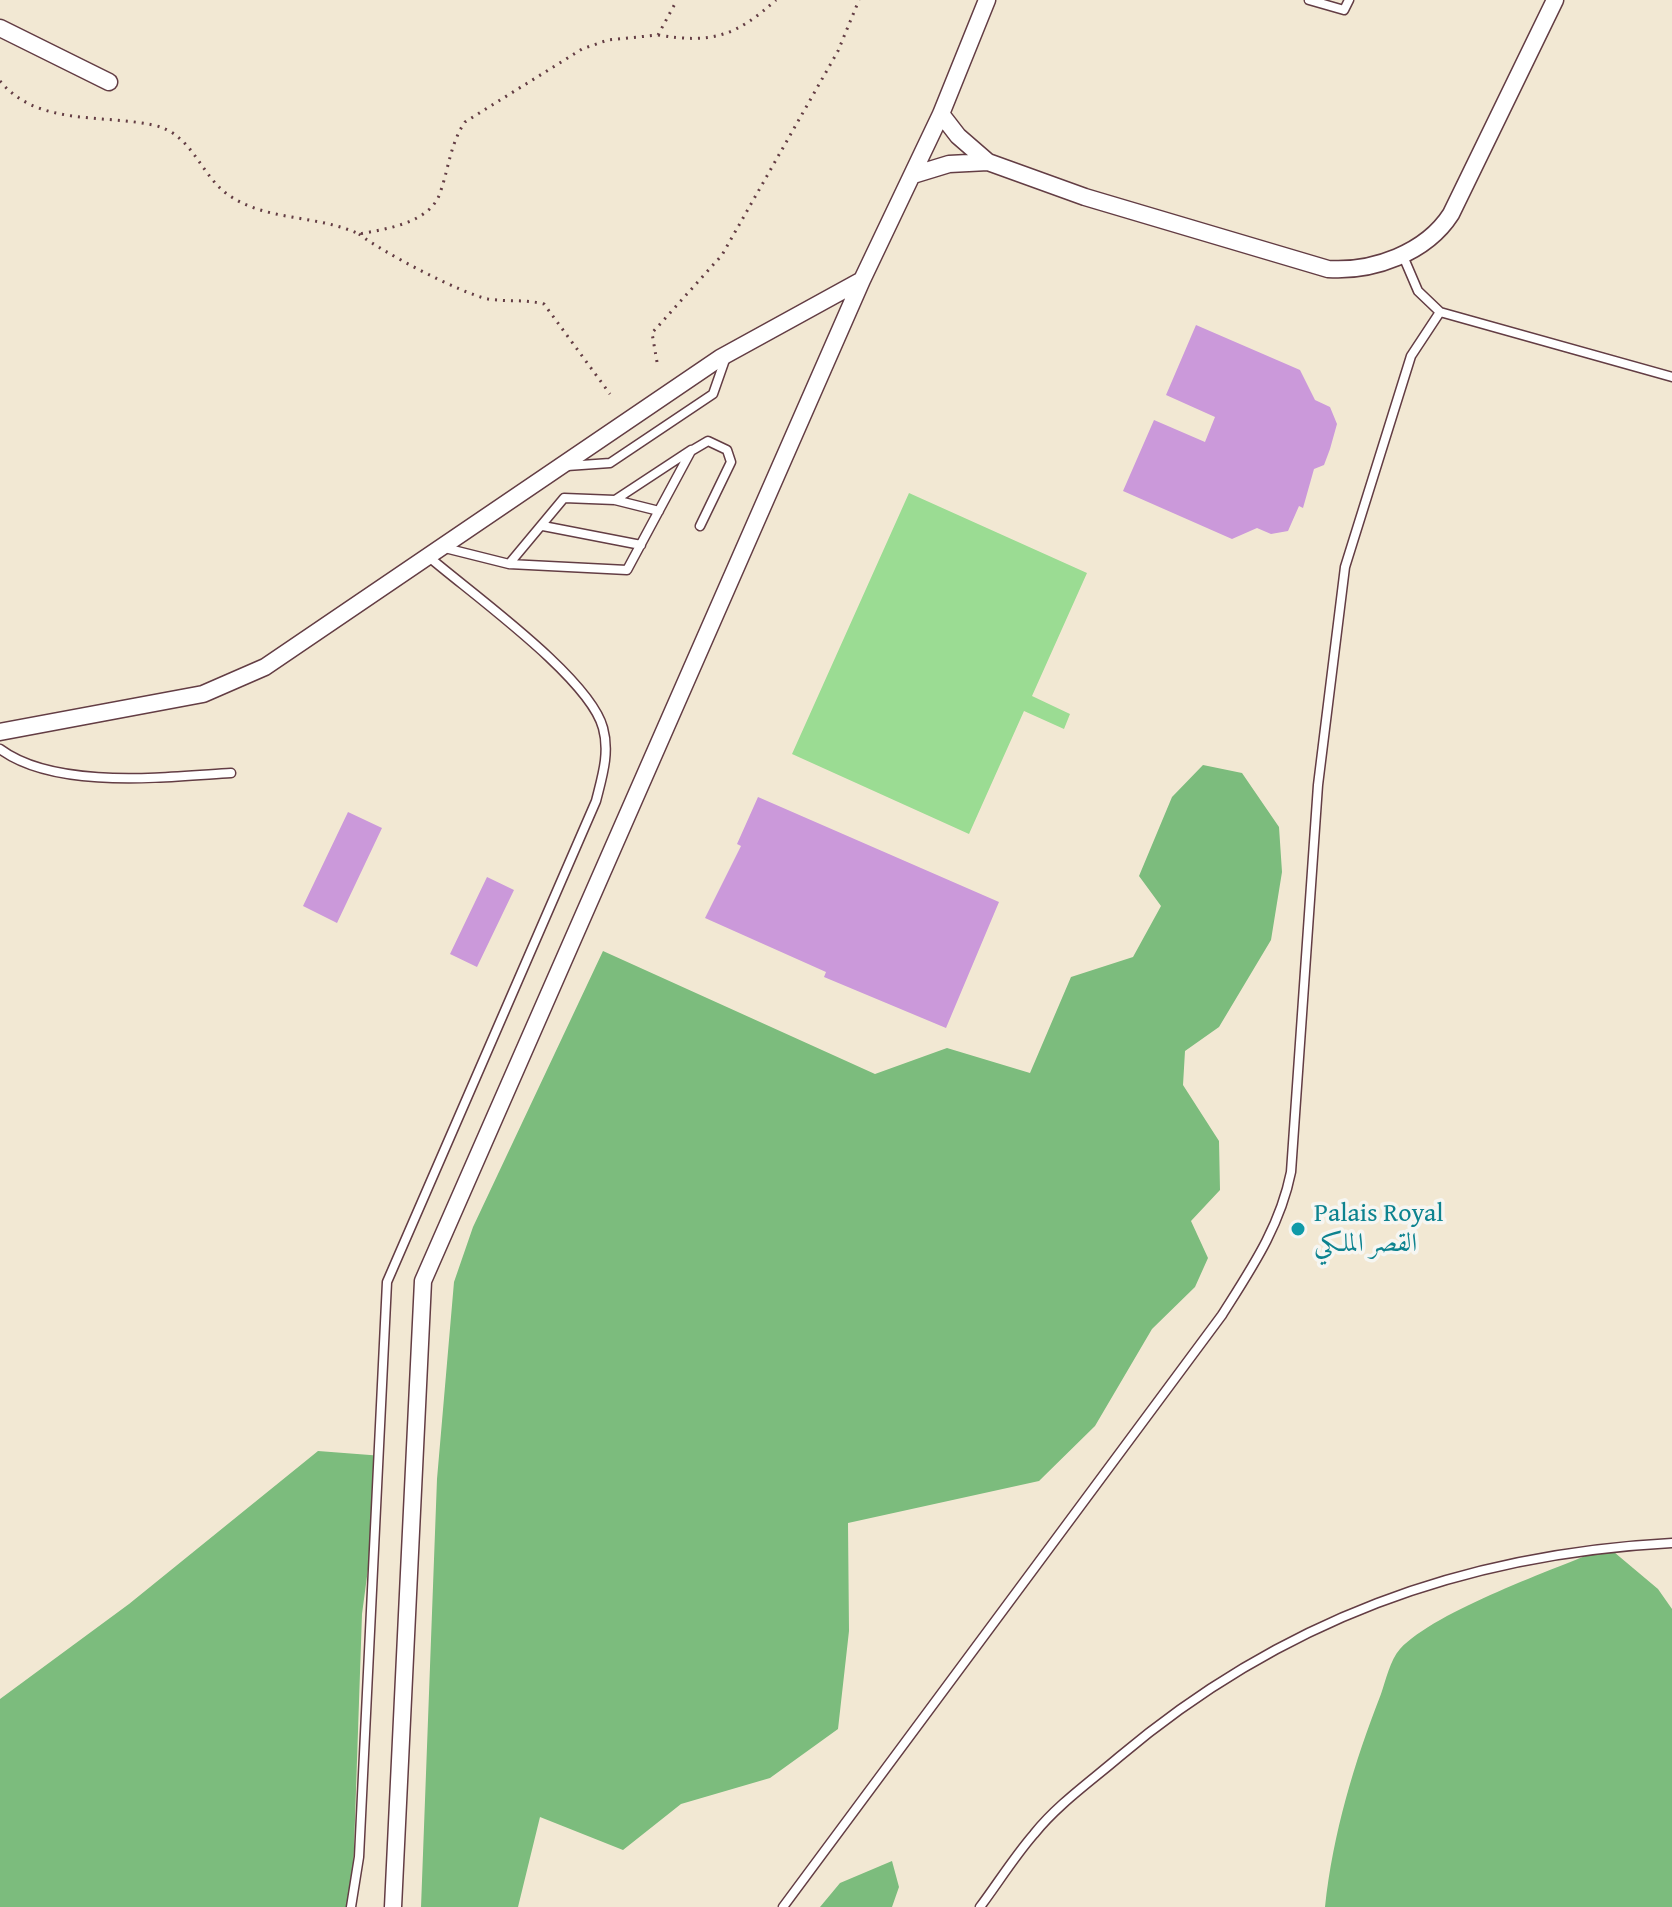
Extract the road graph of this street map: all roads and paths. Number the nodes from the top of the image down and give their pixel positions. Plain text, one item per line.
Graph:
1 (677, 0) edge
2 (776, 0) edge
3 (859, 0) edge
4 (987, 0) edge
5 (1309, 0) edge
6 (1349, 0) edge
7 (1555, 0) edge
8 (0, 28) edge
9 (658, 35) junction
10 (0, 81) edge
11 (109, 82) dead end
12 (941, 114) junction
13 (988, 162) junction
14 (913, 175) junction
15 (359, 234) junction
16 (1403, 256) junction
17 (862, 280) junction
18 (1440, 312) junction
19 (728, 353) junction
20 (657, 362) dead end
21 (1672, 377) edge
22 (610, 394) dead end
23 (696, 447) junction
24 (562, 465) junction
25 (615, 500) junction
26 (659, 511) junction
27 (543, 526) junction
28 (700, 526) dead end
29 (641, 545) junction
30 (445, 548) junction
31 (429, 557) junction
32 (509, 564) junction
33 (0, 732) edge
34 (0, 749) edge
35 (231, 773) dead end
36 (1672, 1543) edge
37 (351, 1907) edge
38 (393, 1907) edge
39 (783, 1907) edge
40 (980, 1907) edge

1 - 9 path
2 - 9 path
3 - 20 path
4 - 12 street
5 - 6 lane
7 - 16 street
8 - 11 street
9 - 15 path
10 - 15 path
12 - 13 street
12 - 14 street
13 - 14 street
13 - 16 street
14 - 17 street
15 - 22 path
16 - 18 lane
17 - 19 street
17 - 38 street
18 - 21 lane
18 - 39 lane
19 - 24 street
19 - 24 lane
23 - 25 lane
23 - 26 lane
23 - 28 lane
24 - 30 street
25 - 26 lane
25 - 27 lane
26 - 29 lane
27 - 29 lane
27 - 32 lane
29 - 32 lane
30 - 31 street
30 - 32 lane
31 - 33 street
31 - 37 lane
34 - 35 lane
36 - 40 lane

